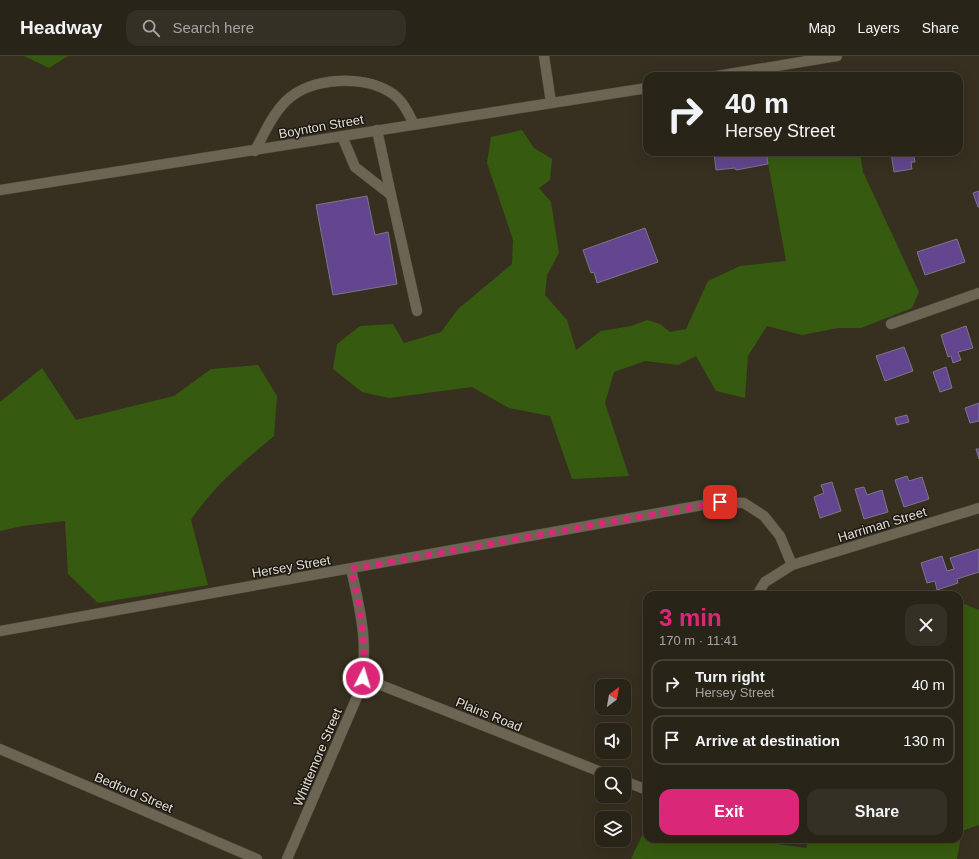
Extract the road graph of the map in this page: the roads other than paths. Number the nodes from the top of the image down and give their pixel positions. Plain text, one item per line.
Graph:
1 (544, 56) edge
2 (837, 56) edge
3 (741, 72) edge
4 (643, 89) edge
5 (551, 102) junction
6 (414, 124) junction
7 (377, 130) junction
8 (342, 136) junction
9 (255, 151) junction
10 (0, 190) edge
11 (391, 195) junction
12 (979, 293) edge
13 (417, 311) dead end
14 (891, 324) dead end
15 (979, 508) edge
16 (792, 565) junction
17 (351, 569) junction
18 (759, 591) edge
19 (0, 631) edge
20 (363, 678) junction
21 (0, 749) edge
22 (595, 770) edge
23 (631, 784) edge
24 (643, 788) edge
25 (258, 859) edge
26 (287, 859) edge

1 - 5 street
2 - 3 street
4 - 5 street, Boynton Street
5 - 6 street, Boynton Street
6 - 7 street, Boynton Street
6 - 9 street
7 - 8 street, Boynton Street
7 - 11 street
8 - 9 street, Boynton Street
8 - 11 street
9 - 10 street, Boynton Street
11 - 13 street
12 - 14 street
15 - 16 street, Harriman Street
16 - 17 street, Hersey Street
16 - 18 street, Harriman Street
17 - 19 street, Hersey Street
17 - 20 street, Whittemore Street
20 - 22 street, Plains Road
20 - 26 street, Whittemore Street
21 - 25 street, Bedford Street
23 - 24 street

